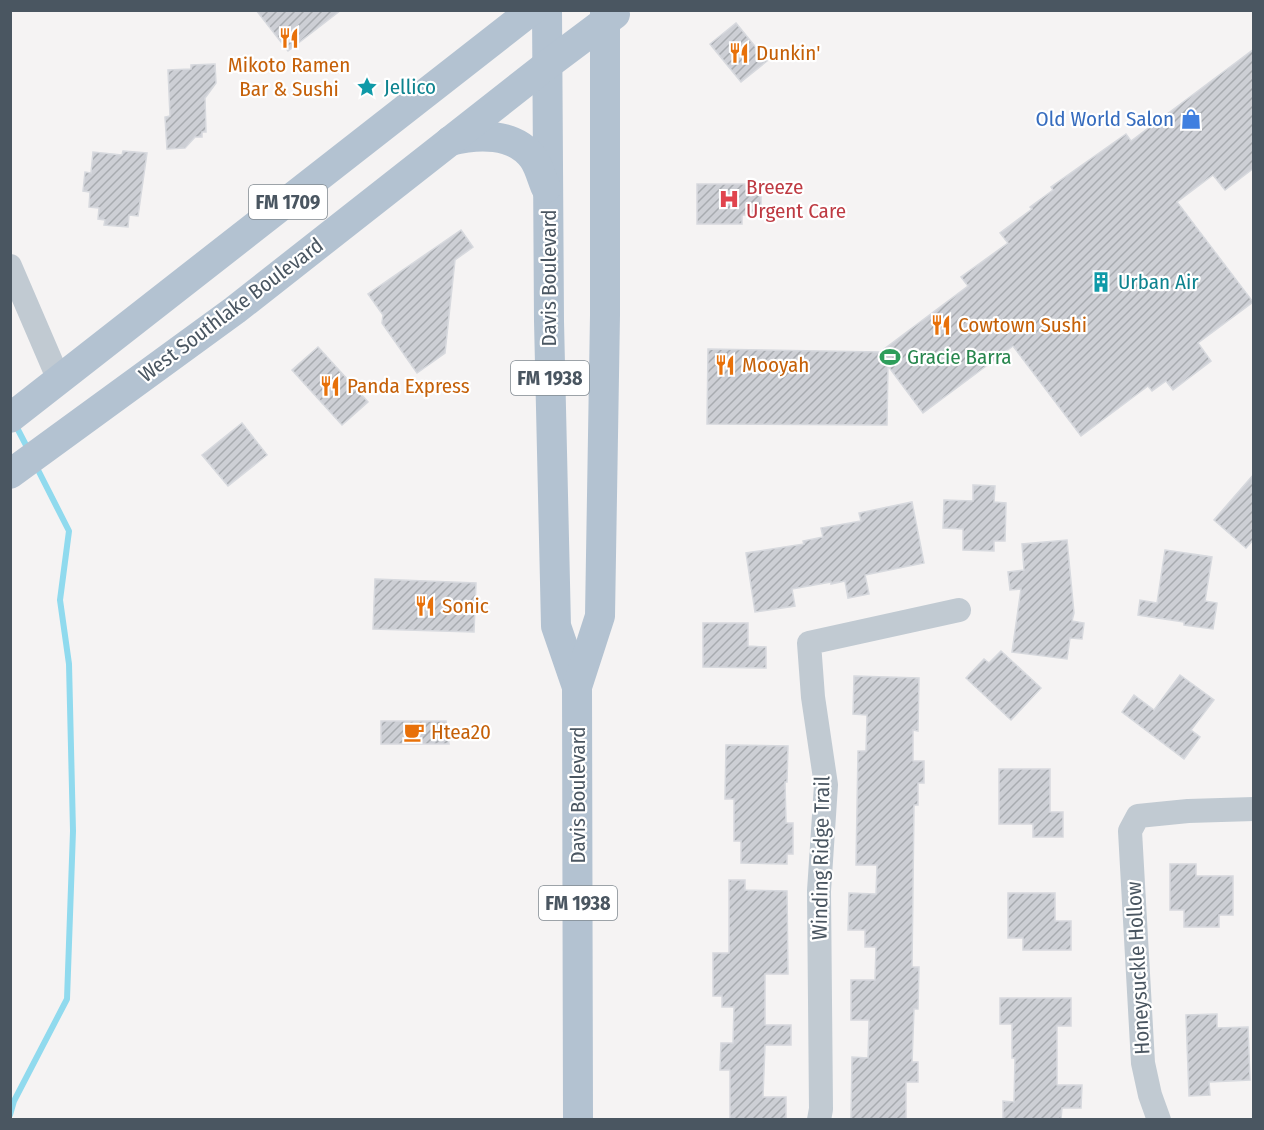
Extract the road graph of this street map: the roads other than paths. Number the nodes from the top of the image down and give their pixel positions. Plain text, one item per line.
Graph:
1 (532, 10) edge
2 (547, 10) edge
3 (610, 14) edge
4 (547, 65) junction
5 (450, 141) junction
6 (549, 196) junction
7 (10, 266) edge
8 (51, 386) junction
9 (10, 418) edge
10 (10, 474) edge
11 (959, 610) dead end
12 (577, 687) junction
13 (1254, 809) edge
14 (578, 1119) edge
15 (819, 1119) edge
16 (1159, 1119) edge

1 - 8 main road, FM 1709
2 - 4 main road, Davis Boulevard / FM 1938
3 - 4 main road, West Southlake Boulevard / FM 1709
3 - 12 main road, Davis Boulevard / FM 1938
4 - 5 main road, West Southlake Boulevard / FM 1709
4 - 6 main road, Davis Boulevard / FM 1938
5 - 6 main road
5 - 10 main road, West Southlake Boulevard / FM 1709
6 - 12 main road, Davis Boulevard / FM 1938
7 - 8 street
8 - 9 main road, FM 1709
11 - 15 street, Winding Ridge Trail
12 - 14 main road, Davis Boulevard / FM 1938
13 - 16 street, Honeysuckle Hollow

